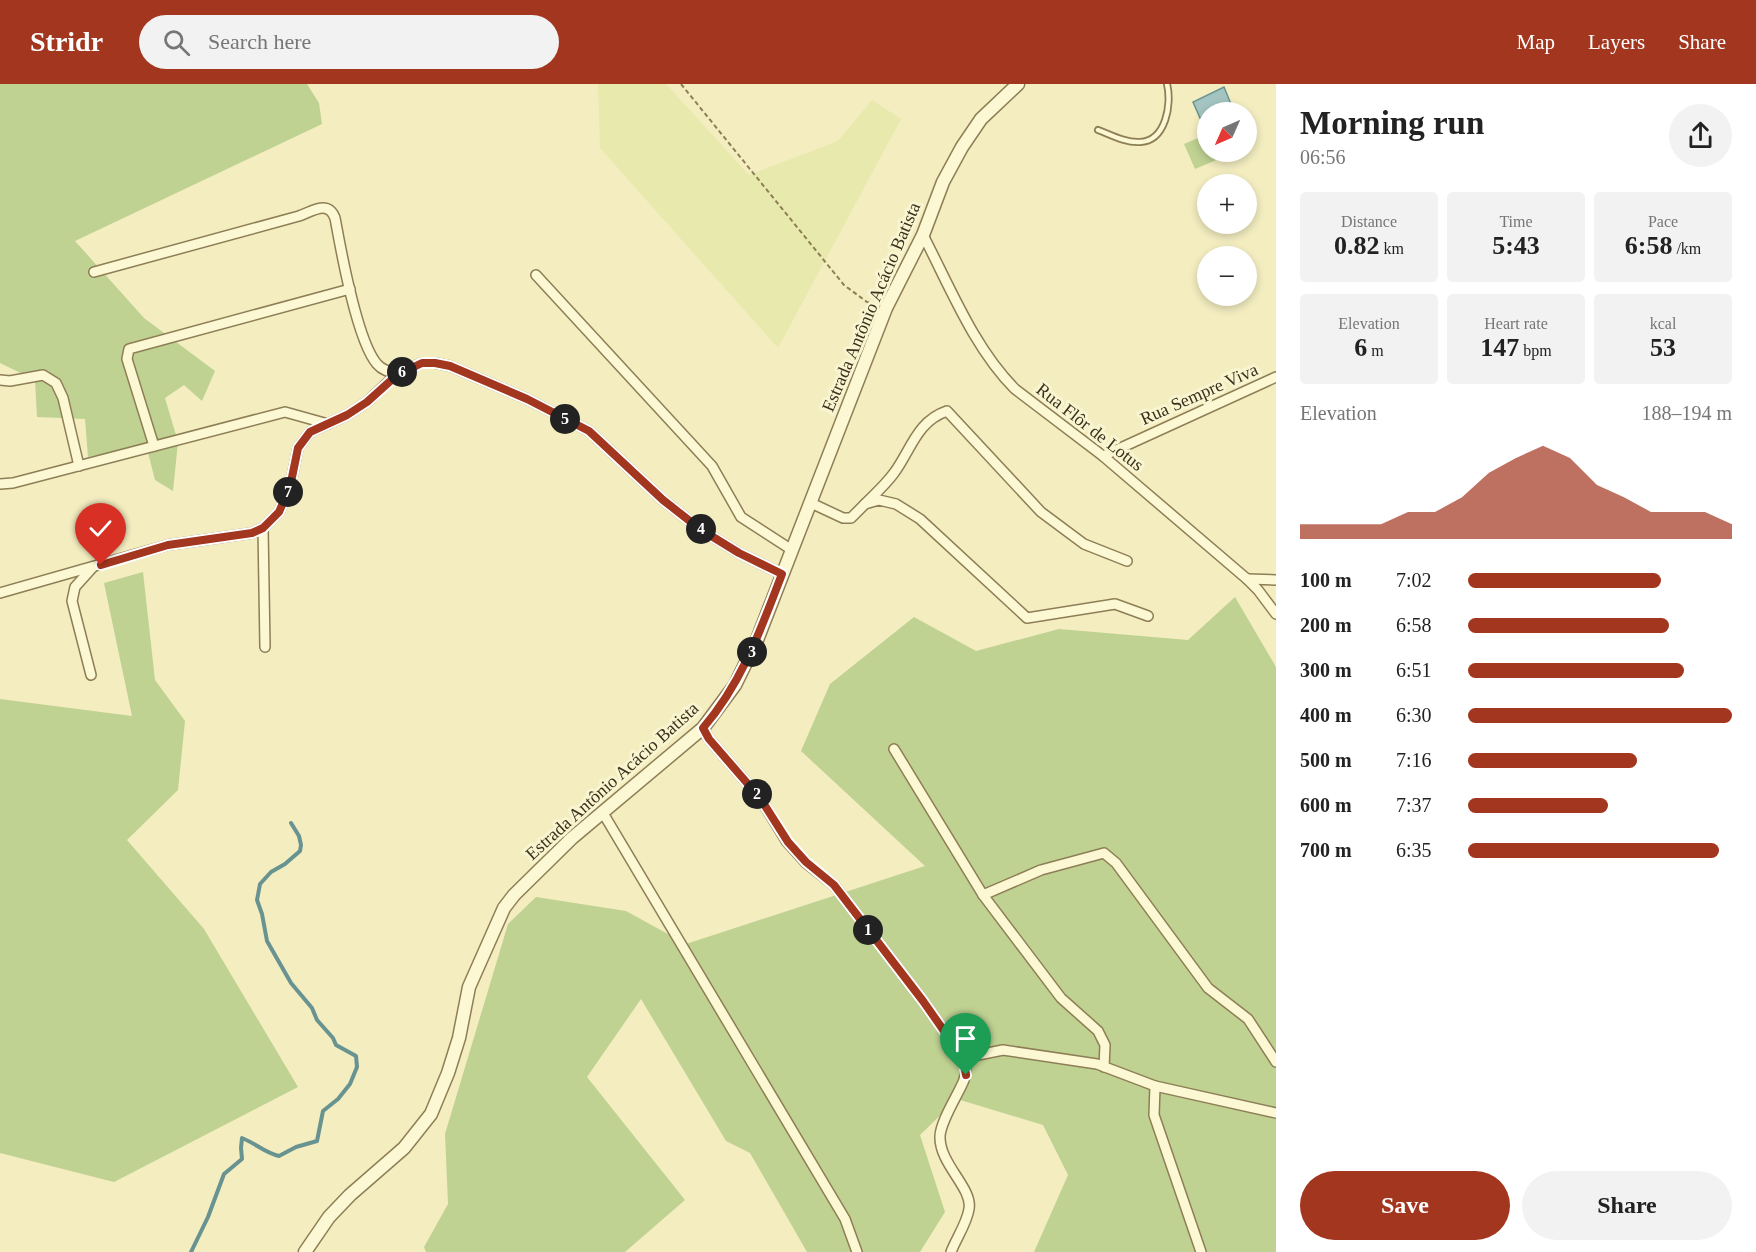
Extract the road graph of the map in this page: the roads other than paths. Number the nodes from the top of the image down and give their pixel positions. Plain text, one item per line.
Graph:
1 (1018, 84) edge
2 (1167, 84) edge
3 (1098, 130) dead end
4 (923, 235) junction
5 (94, 272) dead end
6 (536, 275) dead end
7 (350, 289) junction
8 (397, 375) junction
9 (1276, 377) edge
10 (0, 380) edge
11 (328, 424) junction
12 (154, 446) junction
13 (1103, 456) junction
14 (79, 466) junction
15 (0, 484) edge
16 (811, 502) junction
17 (865, 504) junction
18 (263, 528) junction
19 (792, 550) junction
20 (1127, 561) dead end
21 (93, 567) junction
22 (782, 574) junction
23 (1247, 579) junction
24 (1276, 580) edge
25 (0, 593) edge
26 (1276, 614) edge
27 (1148, 616) dead end
28 (265, 647) dead end
29 (91, 675) dead end
30 (703, 728) junction
31 (894, 749) dead end
32 (603, 813) junction
33 (983, 895) junction
34 (963, 1058) junction
35 (1276, 1062) edge
36 (1104, 1066) junction
37 (1155, 1086) junction
38 (1276, 1113) edge
39 (305, 1252) edge
40 (857, 1252) edge
41 (951, 1252) edge
42 (1201, 1252) edge

1 - 4 street, Estrada Antônio Acácio Batista
2 - 3 lane
4 - 13 street, Rua Flôr de Lotus
4 - 16 street, Estrada Antônio Acácio Batista
5 - 7 street
6 - 19 street
7 - 8 street
7 - 12 street
8 - 11 street
8 - 22 street
9 - 13 street, Rua Sempre Viva
10 - 14 street
11 - 12 street
11 - 18 street
12 - 14 street
13 - 23 street, Rua Flôr de Lotus
14 - 15 street
16 - 17 street
16 - 19 street, Estrada Antônio Acácio Batista
17 - 20 street
17 - 27 street
18 - 21 street
18 - 28 street
19 - 22 street, Estrada Antônio Acácio Batista
21 - 25 street
21 - 29 street
22 - 30 street, Estrada Antônio Acácio Batista
23 - 24 street
23 - 26 street, Rua Flôr de Lotus
30 - 32 street, Estrada Antônio Acácio Batista
30 - 34 street
31 - 33 street
32 - 39 street, Estrada Antônio Acácio Batista
32 - 40 street
33 - 35 street
33 - 36 street
34 - 36 street
34 - 41 street
36 - 37 street
37 - 38 street
37 - 42 street

